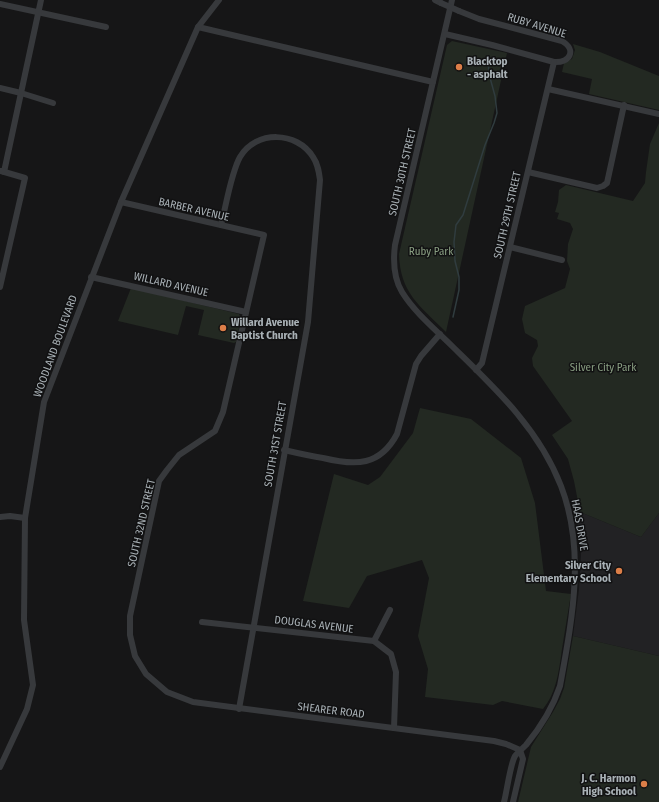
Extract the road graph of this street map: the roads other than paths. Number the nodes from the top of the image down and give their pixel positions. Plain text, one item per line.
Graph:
1 (41, 0) edge
2 (219, 0) edge
3 (435, 0) edge
4 (452, 0) edge
5 (0, 4) edge
6 (38, 13) junction
7 (106, 27) dead end
8 (198, 27) junction
9 (445, 34) junction
10 (554, 62) junction
11 (433, 82) junction
12 (0, 88) edge
13 (548, 89) junction
14 (21, 93) junction
15 (53, 103) dead end
16 (624, 106) junction
17 (659, 114) edge
18 (2, 171) edge
19 (528, 172) junction
20 (120, 202) junction
21 (221, 225) junction
22 (264, 235) joint
23 (510, 247) junction
24 (562, 260) dead end
25 (91, 277) junction
26 (0, 287) edge
27 (246, 312) junction
28 (440, 334) junction
29 (476, 370) junction
30 (284, 450) junction
31 (0, 517) edge
32 (25, 518) junction
33 (390, 610) dead end
34 (202, 622) dead end
35 (253, 627) junction
36 (374, 641) junction
37 (146, 674) joint
38 (238, 709) junction
39 (394, 728) junction
40 (520, 750) junction
41 (0, 766) edge
42 (504, 800) edge
43 (514, 801) edge

1 - 6 street
2 - 8 street, WOODLAND BOULEVARD
3 - 10 street, RUBY AVENUE, bridge
4 - 9 street, SOUTH 30TH STREET
5 - 6 street
6 - 7 street
6 - 14 street
8 - 11 street
8 - 20 street, WOODLAND BOULEVARD
9 - 10 street
9 - 11 street, SOUTH 30TH STREET
10 - 13 street, SOUTH 29TH STREET
11 - 28 street, SOUTH 30TH STREET
12 - 14 street
13 - 16 street
13 - 19 street, SOUTH 29TH STREET
14 - 15 street
14 - 18 street
16 - 17 street
16 - 19 street
18 - 26 street
19 - 23 street, SOUTH 29TH STREET
20 - 21 street, BARBER AVENUE
20 - 25 street, WOODLAND BOULEVARD
21 - 22 street, BARBER AVENUE
21 - 30 street, SOUTH 31ST STREET
22 - 27 street, SOUTH 32ND STREET
23 - 24 street
23 - 29 street, SOUTH 29TH STREET
25 - 27 street, WILLARD AVENUE
25 - 32 street, WOODLAND BOULEVARD
27 - 37 street, SOUTH 32ND STREET
28 - 29 street, HAAS DRIVE
28 - 30 street
29 - 40 street, HAAS DRIVE
30 - 35 street, SOUTH 31ST STREET
31 - 32 street
32 - 41 street, WOODLAND BOULEVARD
33 - 36 street
34 - 35 street, DOUGLAS AVENUE
35 - 36 street, DOUGLAS AVENUE
35 - 38 street, SOUTH 31ST STREET
36 - 39 street
37 - 38 street, SHEARER ROAD
38 - 39 street, SHEARER ROAD
39 - 40 street, SHEARER ROAD
40 - 42 street, HAAS DRIVE
40 - 43 street

